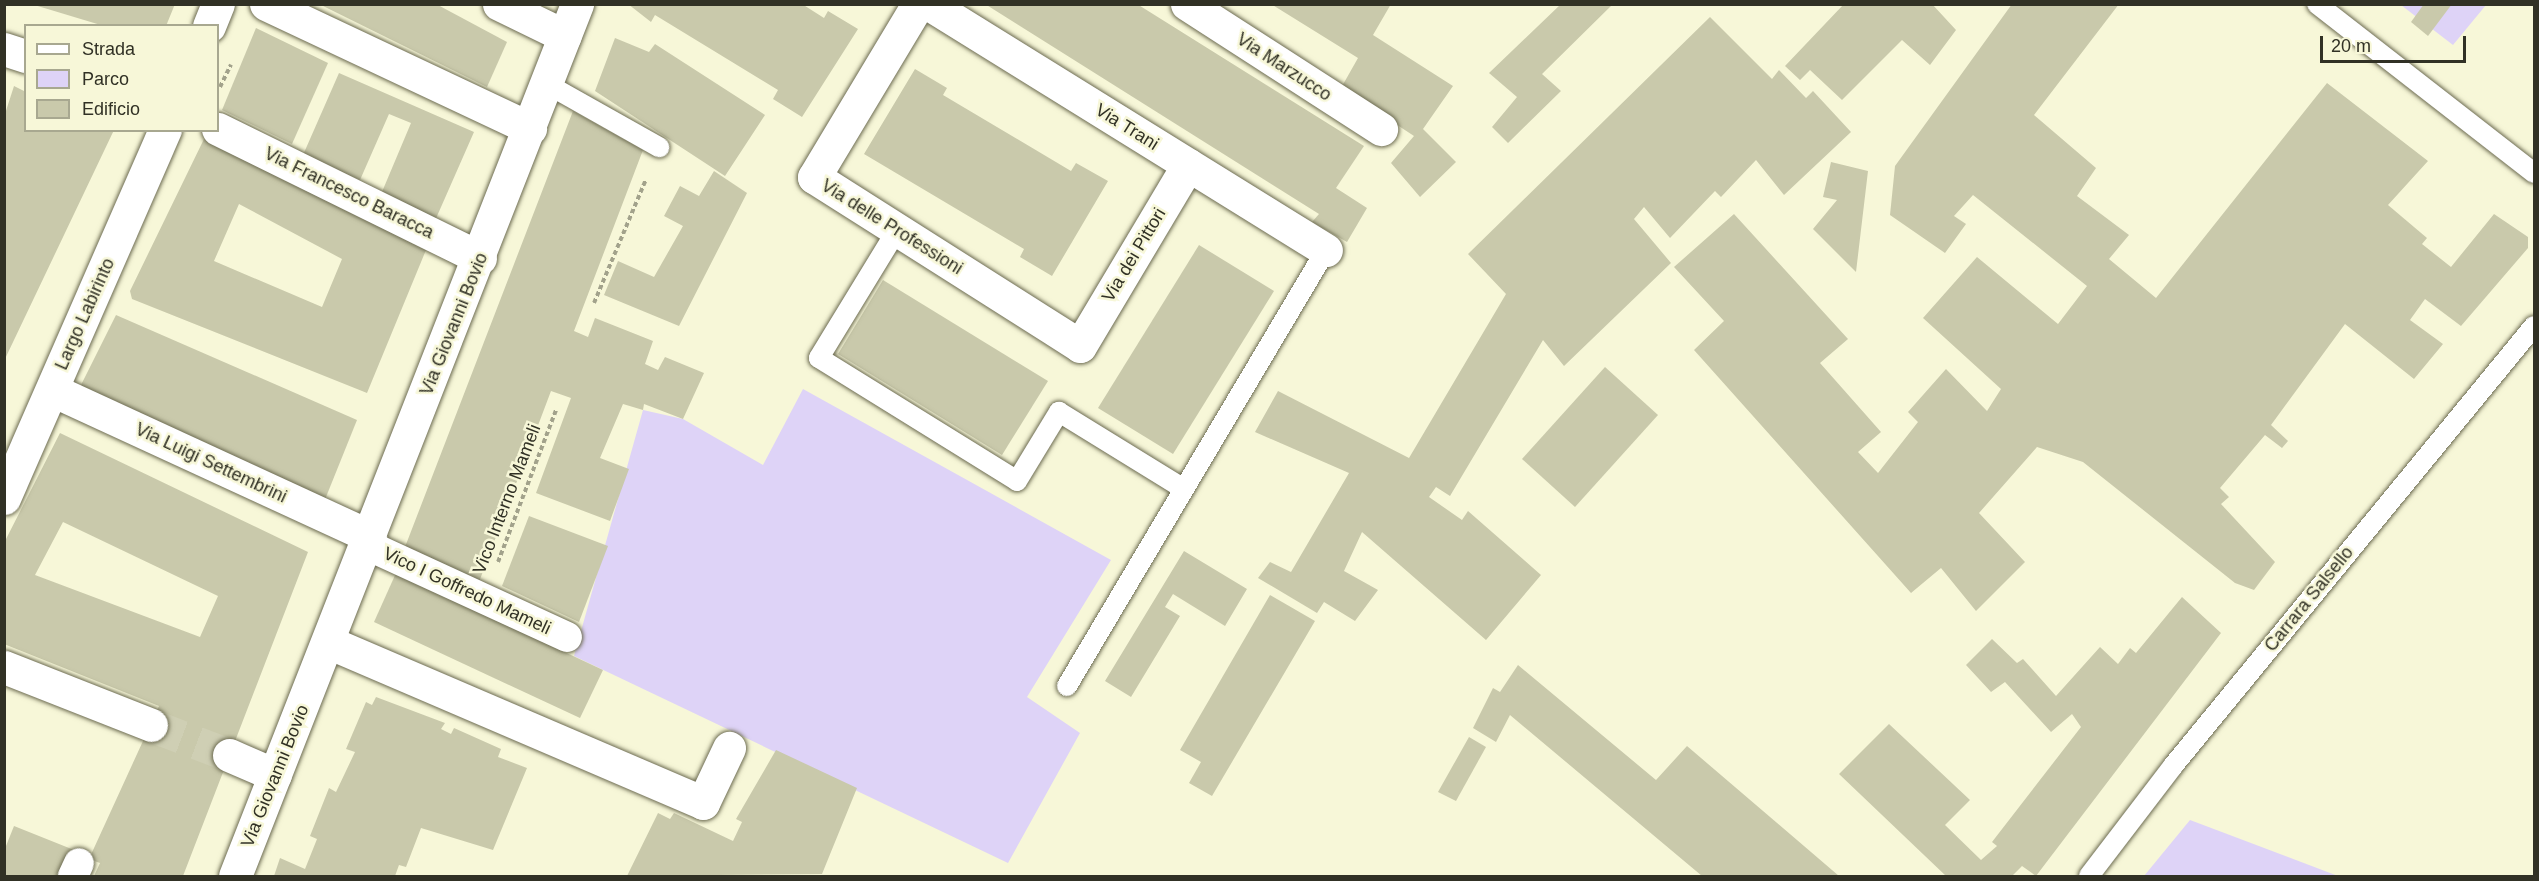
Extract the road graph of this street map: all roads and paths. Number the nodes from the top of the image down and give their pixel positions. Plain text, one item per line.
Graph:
1 (218, 4) edge
2 (266, 4) edge
3 (499, 4) edge
4 (577, 4) edge
5 (918, 4) edge
6 (929, 4) edge
7 (1187, 4) edge
8 (2318, 4) edge
9 (210, 24) edge
10 (565, 36) junction
11 (4, 49) edge
12 (24, 55) edge
13 (547, 84) junction
14 (530, 128) junction
15 (219, 129) edge
16 (1381, 129) dead end
17 (164, 132) edge
18 (659, 147) joint
19 (1188, 165) junction
20 (2535, 173) edge
21 (897, 230) junction
22 (1326, 249) joint
23 (480, 258) junction
24 (594, 303) dead end
25 (2535, 326) edge
26 (1080, 346) joint
27 (51, 390) junction
28 (556, 410) dead end
29 (1181, 487) junction
30 (4, 498) edge
31 (368, 540) junction
32 (484, 599) junction
33 (567, 636) dead end
34 (328, 642) junction
35 (4, 667) edge
36 (1066, 686) dead end
37 (151, 725) tunnel mouth
38 (729, 748) dead end
39 (229, 755) tunnel mouth
40 (275, 775) junction
41 (235, 876) edge
42 (2089, 876) edge

1 - 9 street
2 - 14 street
3 - 10 street
4 - 10 street, Via Giovanni Bovio
5 - 21 street, Via delle Professioni
6 - 19 street, Via Trani
7 - 16 street, Via Marzucco
8 - 20 lane
10 - 13 street, Via Giovanni Bovio
11 - 12 street
13 - 14 street, Via Giovanni Bovio
13 - 18 lane
14 - 23 street, Via Giovanni Bovio
15 - 23 street, Via Francesco Baracca
17 - 27 street, Largo Labirinto
18 - 24 path
19 - 22 street, Via Trani
19 - 26 street, Via dei Pittori
21 - 26 street, Via delle Professioni
21 - 29 lane
22 - 29 lane
23 - 31 street, Via Giovanni Bovio
25 - 42 lane, Carrara Salsello
27 - 30 street, Largo Labirinto
27 - 31 street, Via Luigi Settembrini
28 - 32 path, Vico Interno Mameli
29 - 36 lane
31 - 32 street, Vico I Goffredo Mameli
31 - 34 street, Via Giovanni Bovio
32 - 33 street, Vico I Goffredo Mameli
34 - 38 street
34 - 40 street, Via Giovanni Bovio
35 - 37 street
39 - 40 street
40 - 41 street, Via Giovanni Bovio

